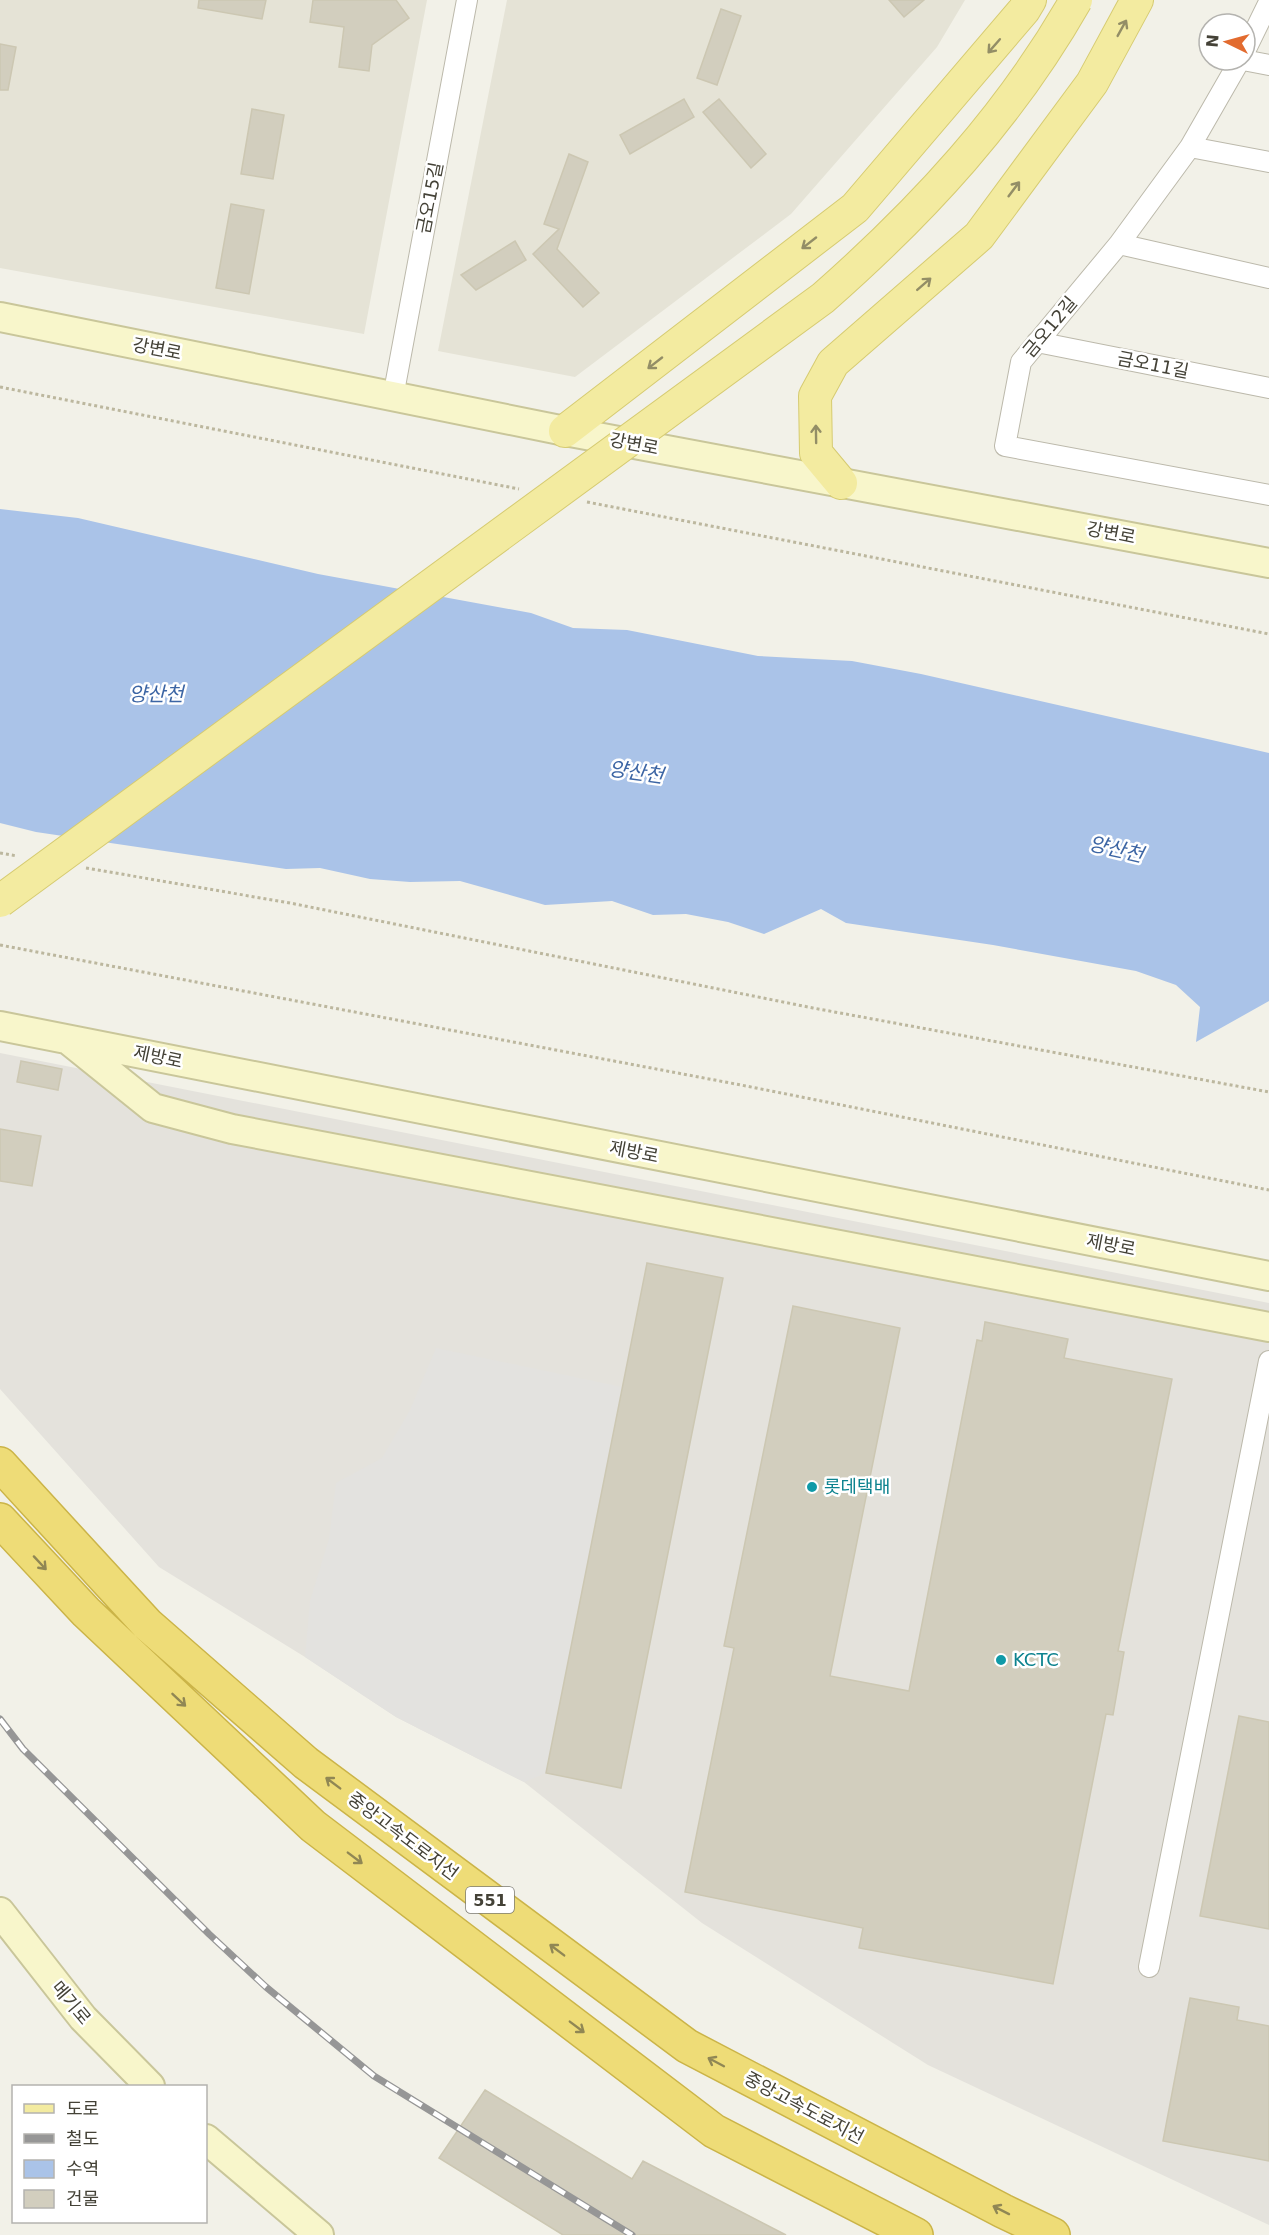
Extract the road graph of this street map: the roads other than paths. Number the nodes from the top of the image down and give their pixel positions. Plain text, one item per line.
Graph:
1 (467, 0) edge
2 (1030, 0) edge
3 (1076, 0) edge
4 (1137, 0) edge
5 (1269, 2) edge
6 (1257, 26) edge
7 (1234, 72) edge
8 (1190, 147) junction
9 (1269, 162) edge
10 (1119, 244) junction
11 (1269, 278) edge
12 (0, 317) edge
13 (1037, 342) junction
14 (1269, 388) edge
15 (393, 397) junction
16 (565, 431) junction
17 (841, 483) junction
18 (1269, 495) edge
19 (1269, 563) edge
20 (0, 901) edge
21 (0, 1026) edge
22 (68, 1039) junction
23 (1269, 1276) edge
24 (1269, 1327) edge
25 (1269, 1362) edge
26 (0, 1464) edge
27 (0, 1520) edge
28 (0, 1912) edge
29 (1149, 1967) dead end
30 (149, 2085) edge
31 (207, 2140) edge
32 (319, 2235) edge
33 (916, 2235) edge
34 (1053, 2235) edge

1 - 15 street, 금오15길
2 -> 16 main road
3 - 20 main road, bridge
17 -> 4 main road
5 - 6 street
7 - 8 street, 금오12길
8 - 9 street
8 - 10 street, 금오12길
10 - 11 street
10 - 13 street, 금오12길
12 - 15 street, 강변로
13 - 14 street, 금오11길
13 - 18 street, 금오12길
15 - 16 street, 강변로
16 - 17 street, 강변로
17 - 19 street, 강변로
21 - 22 street, 제방로
22 - 23 street, 제방로
22 - 24 street
25 - 29 street
34 -> 26 highway, 중앙고속도로지선 / 551
27 -> 33 highway, 551
28 - 30 street, 메기로
31 - 32 street

